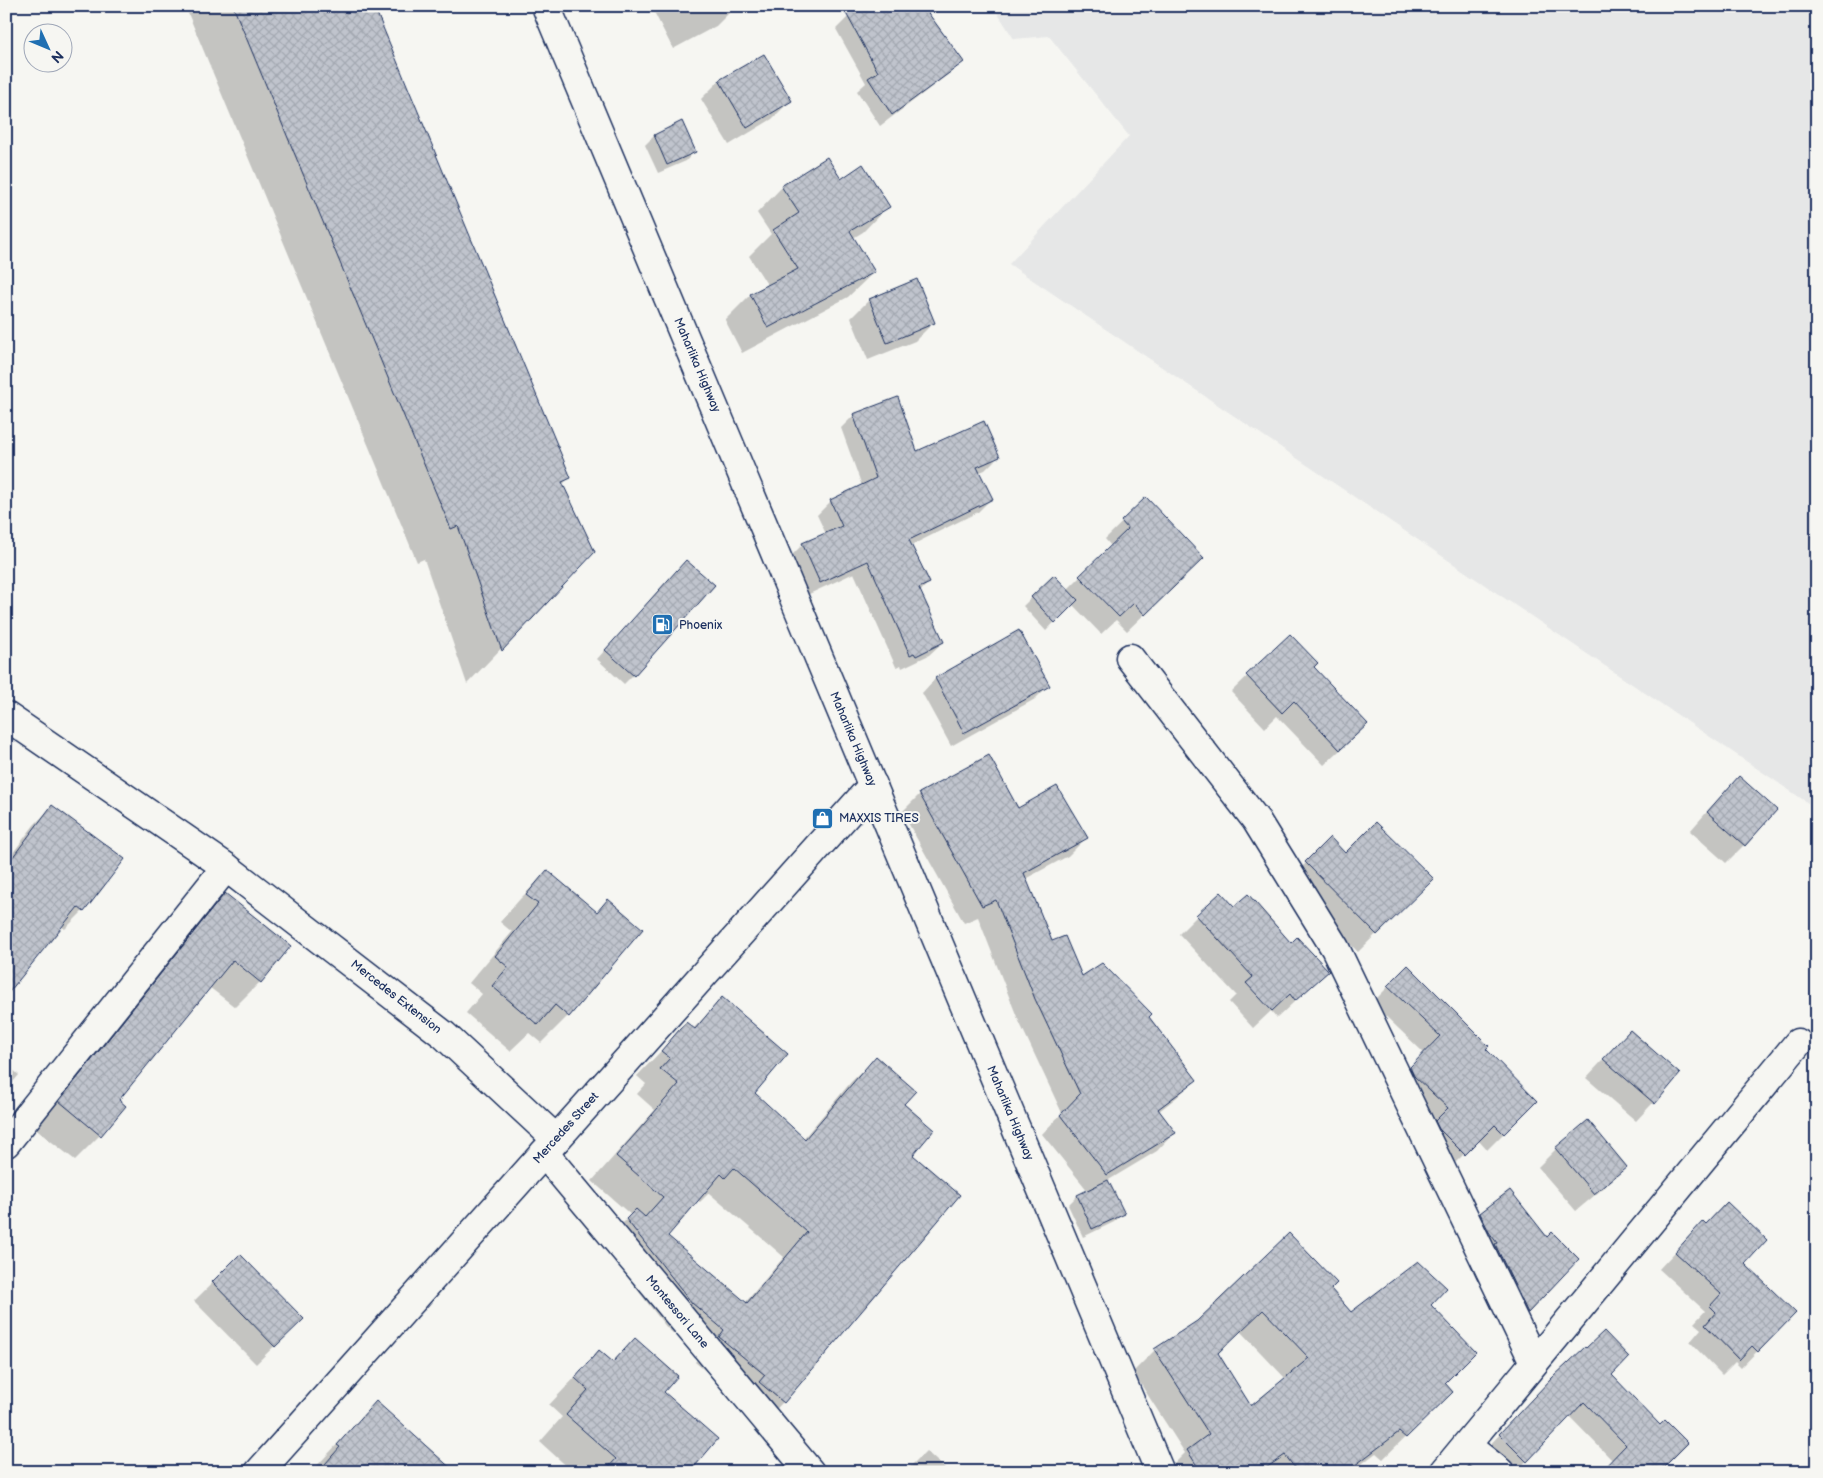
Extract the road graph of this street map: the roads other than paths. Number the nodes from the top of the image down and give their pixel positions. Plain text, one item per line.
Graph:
1 (546, 6) edge
2 (1130, 658) dead end
3 (6, 716) edge
4 (872, 785) junction
5 (226, 867) junction
6 (1798, 1043) dead end
7 (6, 1144) edge
8 (550, 1146) junction
9 (1534, 1362) junction
10 (1466, 1446) junction
11 (259, 1472) edge
12 (810, 1472) edge
13 (1160, 1472) edge
14 (1444, 1472) edge
15 (1500, 1472) edge

1 - 4 main road, Maharlika Highway
2 - 9 main road
3 - 5 main road, Mercedes Extension
4 - 8 main road, Mercedes Street
4 - 13 main road, Maharlika Highway
5 - 7 main road
5 - 8 main road, Mercedes Extension
6 - 9 main road
8 - 11 main road, Mercedes Street
8 - 12 main road, Montessori Lane
9 - 10 main road
10 - 14 main road
10 - 15 main road

